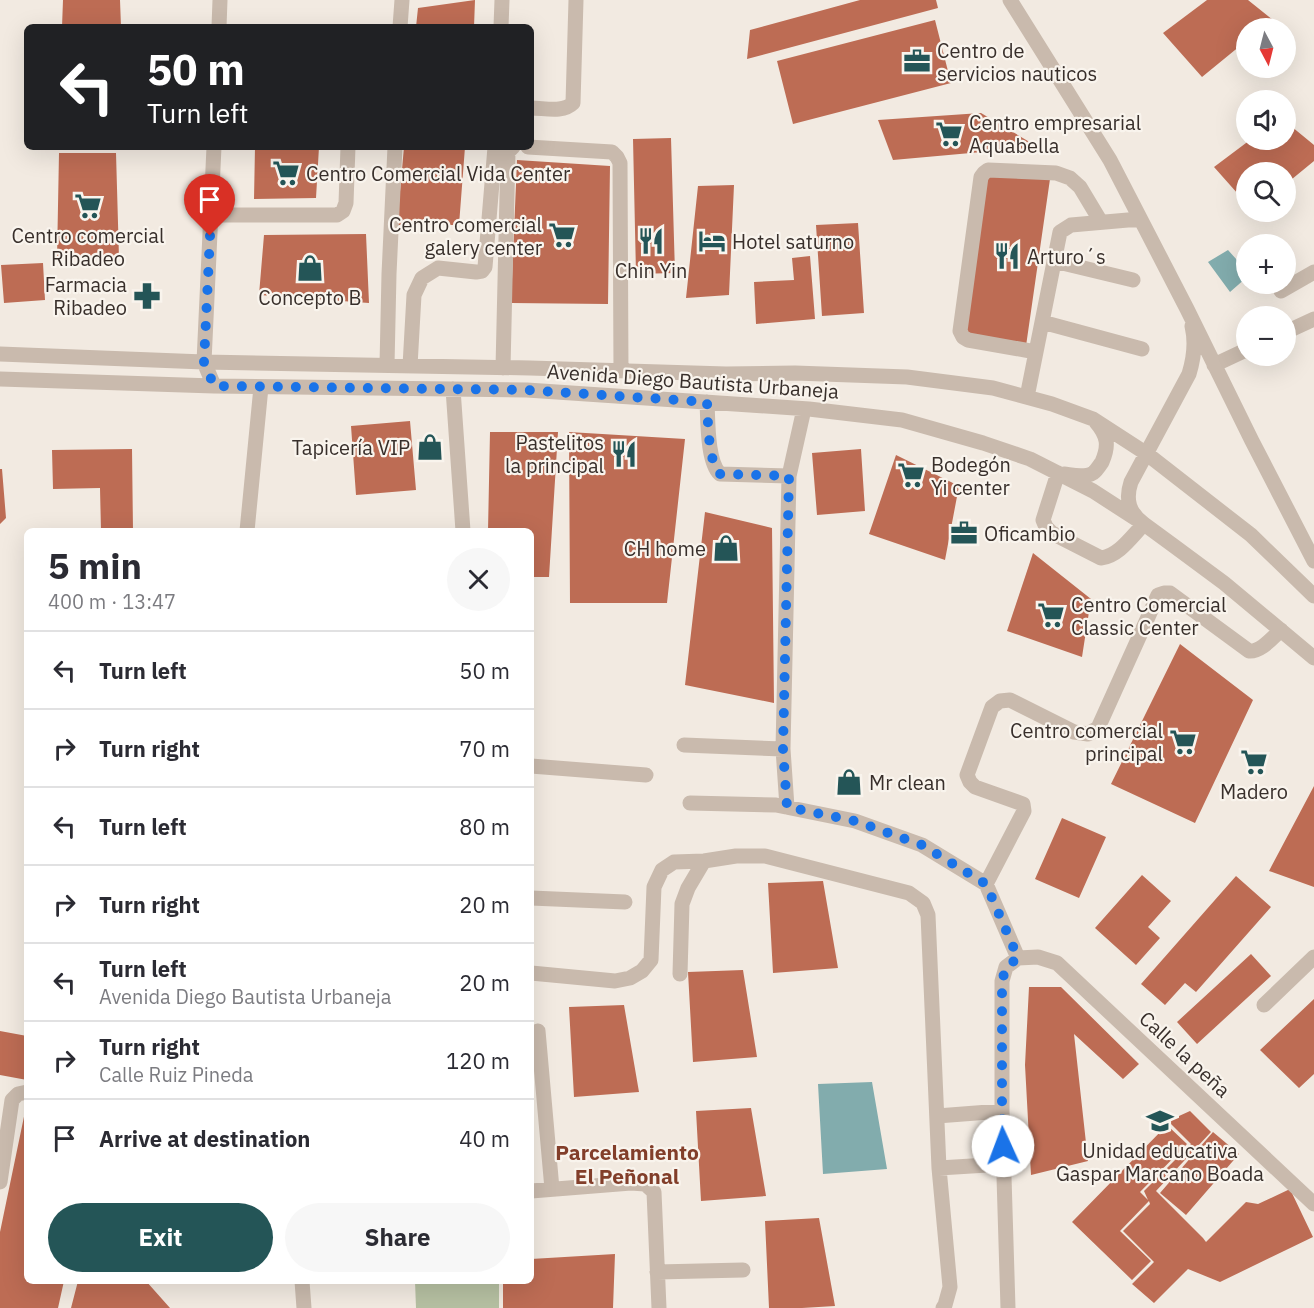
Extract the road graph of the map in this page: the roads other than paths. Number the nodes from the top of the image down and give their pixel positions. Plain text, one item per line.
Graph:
1 (220, 0) edge
2 (402, 0) edge
3 (502, 0) edge
4 (576, 0) edge
5 (1010, 0) edge
6 (219, 24) edge
7 (400, 24) edge
8 (501, 24) edge
9 (534, 108) edge
10 (534, 147) edge
11 (214, 150) edge
12 (348, 150) edge
13 (395, 150) edge
14 (495, 150) edge
15 (510, 150) edge
16 (211, 214) junction
17 (1141, 220) junction
18 (1101, 222) junction
19 (1054, 261) junction
20 (1314, 272) edge
21 (1133, 280) dead end
22 (1296, 282) edge
23 (1187, 309) junction
24 (1314, 319) edge
25 (1042, 322) junction
26 (1296, 327) edge
27 (1142, 349) dead end
28 (1036, 352) junction
29 (0, 354) edge
30 (1236, 355) edge
31 (204, 362) junction
32 (387, 365) junction
33 (1214, 365) junction
34 (410, 366) junction
35 (503, 368) junction
36 (621, 371) junction
37 (0, 379) edge
38 (214, 386) junction
39 (261, 387) junction
40 (453, 389) junction
41 (1027, 397) junction
42 (707, 402) junction
43 (804, 409) junction
44 (1093, 419) junction
45 (1147, 454) junction
46 (1058, 473) junction
47 (789, 476) junction
48 (1144, 524) junction
49 (247, 528) edge
50 (463, 528) edge
51 (1314, 561) edge
52 (1314, 596) edge
53 (1281, 630) junction
54 (1314, 658) edge
55 (684, 745) dead end
56 (783, 749) junction
57 (534, 766) edge
58 (646, 775) dead end
59 (690, 803) dead end
60 (787, 807) junction
61 (704, 861) junction
62 (986, 884) junction
63 (534, 898) edge
64 (625, 902) dead end
65 (1314, 957) edge
66 (1018, 958) junction
67 (534, 973) edge
68 (680, 974) dead end
69 (1264, 1005) dead end
70 (538, 1031) dead end
71 (24, 1093) edge
72 (1002, 1111) junction
73 (937, 1116) junction
74 (1004, 1164) junction
75 (939, 1168) junction
76 (0, 1182) edge
77 (552, 1189) junction
78 (534, 1191) edge
79 (1314, 1204) edge
80 (743, 1270) dead end
81 (657, 1272) junction
82 (302, 1284) edge
83 (304, 1308) edge
84 (659, 1308) edge
85 (943, 1308) edge
86 (1008, 1308) edge

1 - 6 street
2 - 7 street
3 - 8 street
4 - 9 street
5 - 17 street
10 - 36 street
11 - 16 street
12 - 16 street
13 - 32 street
14 - 34 street
15 - 35 street
16 - 31 street
17 - 18 street
17 - 23 street
18 - 19 street
18 - 28 street
19 - 21 street
19 - 25 street
20 - 22 street
23 - 33 street
23 - 45 street
24 - 26 street
25 - 27 street
25 - 28 street
28 - 41 street
29 - 31 street, Avenida Diego Bautista Urbaneja
30 - 33 street
31 - 32 street, Avenida Diego Bautista Urbaneja
31 - 38 street
32 - 34 street, Avenida Diego Bautista Urbaneja
33 - 51 street
34 - 35 street, Avenida Diego Bautista Urbaneja
35 - 36 street, Avenida Diego Bautista Urbaneja
36 - 41 street, Avenida Diego Bautista Urbaneja
37 - 38 street, Avenida Diego Bautista Urbaneja
38 - 39 street, Avenida Diego Bautista Urbaneja
39 - 40 street, Avenida Diego Bautista Urbaneja
39 - 49 street
40 - 42 street, Avenida Diego Bautista Urbaneja
40 - 50 street
41 - 44 street, Avenida Diego Bautista Urbaneja
42 - 43 street, Avenida Diego Bautista Urbaneja
42 - 47 street
43 - 46 street, Avenida Diego Bautista Urbaneja
43 - 47 street
44 - 45 street, Avenida Diego Bautista Urbaneja
44 - 46 street
45 - 48 street
45 - 52 street, Avenida Diego Bautista Urbaneja
46 - 48 street, Avenida Diego Bautista Urbaneja
46 - 48 street
47 - 56 street
48 - 53 street, Avenida Diego Bautista Urbaneja
53 - 54 street, Avenida Diego Bautista Urbaneja
53 - 62 street
55 - 56 street
56 - 60 street
57 - 58 street
59 - 60 street
60 - 62 street
61 - 67 street
61 - 68 street
61 - 73 street
62 - 66 street
63 - 64 street
65 - 69 street
66 - 72 street
66 - 79 street, Calle la peña
70 - 77 street
71 - 76 street
72 - 73 street
72 - 74 street
73 - 75 street
74 - 75 street
74 - 86 street
75 - 85 street
77 - 78 street
77 - 81 street
80 - 81 street
81 - 84 street
82 - 83 street

